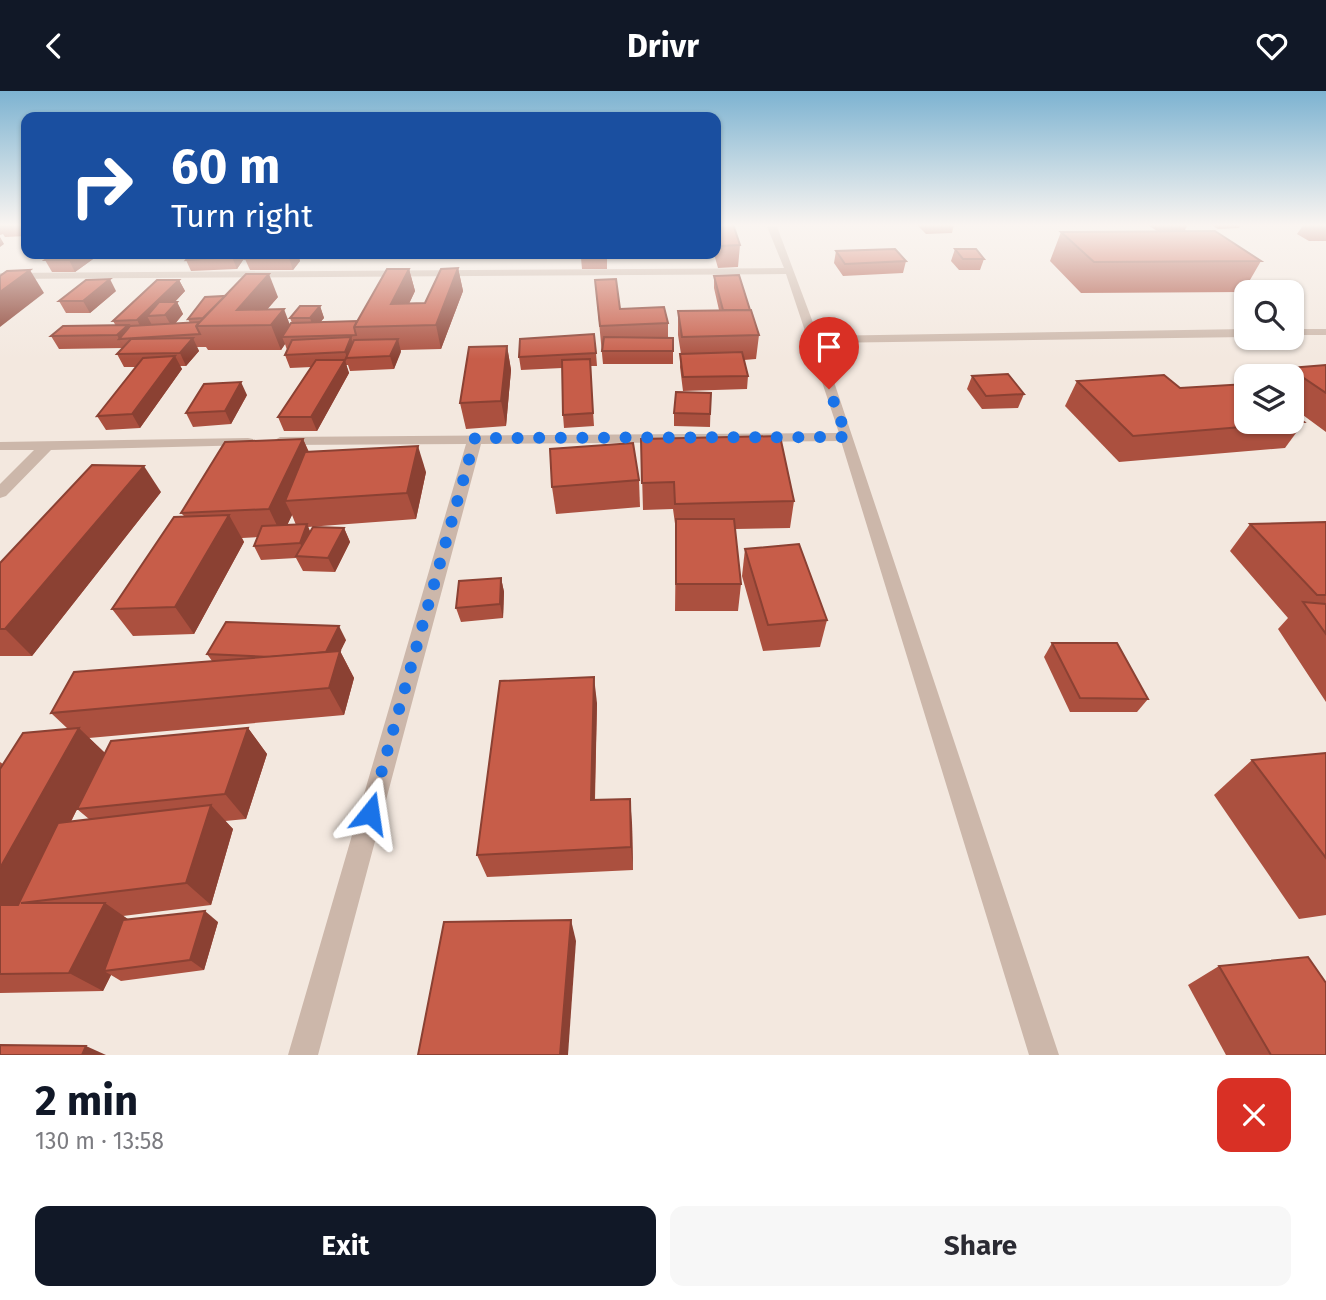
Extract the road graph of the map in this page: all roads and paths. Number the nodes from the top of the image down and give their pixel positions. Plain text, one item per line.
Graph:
1 (790, 271) joint
2 (0, 276) edge
3 (1304, 332) edge
4 (1326, 332) edge
5 (1234, 333) edge
6 (812, 341) junction
7 (847, 437) junction
8 (475, 438) junction
9 (0, 446) edge
10 (46, 446) junction
11 (0, 493) edge
12 (303, 1055) edge
13 (1044, 1055) edge

1 - 2 street
1 - 6 street
3 - 4 street
5 - 6 street
6 - 7 street
7 - 8 street
7 - 13 street
8 - 10 street
8 - 12 street
9 - 10 street
10 - 11 street

